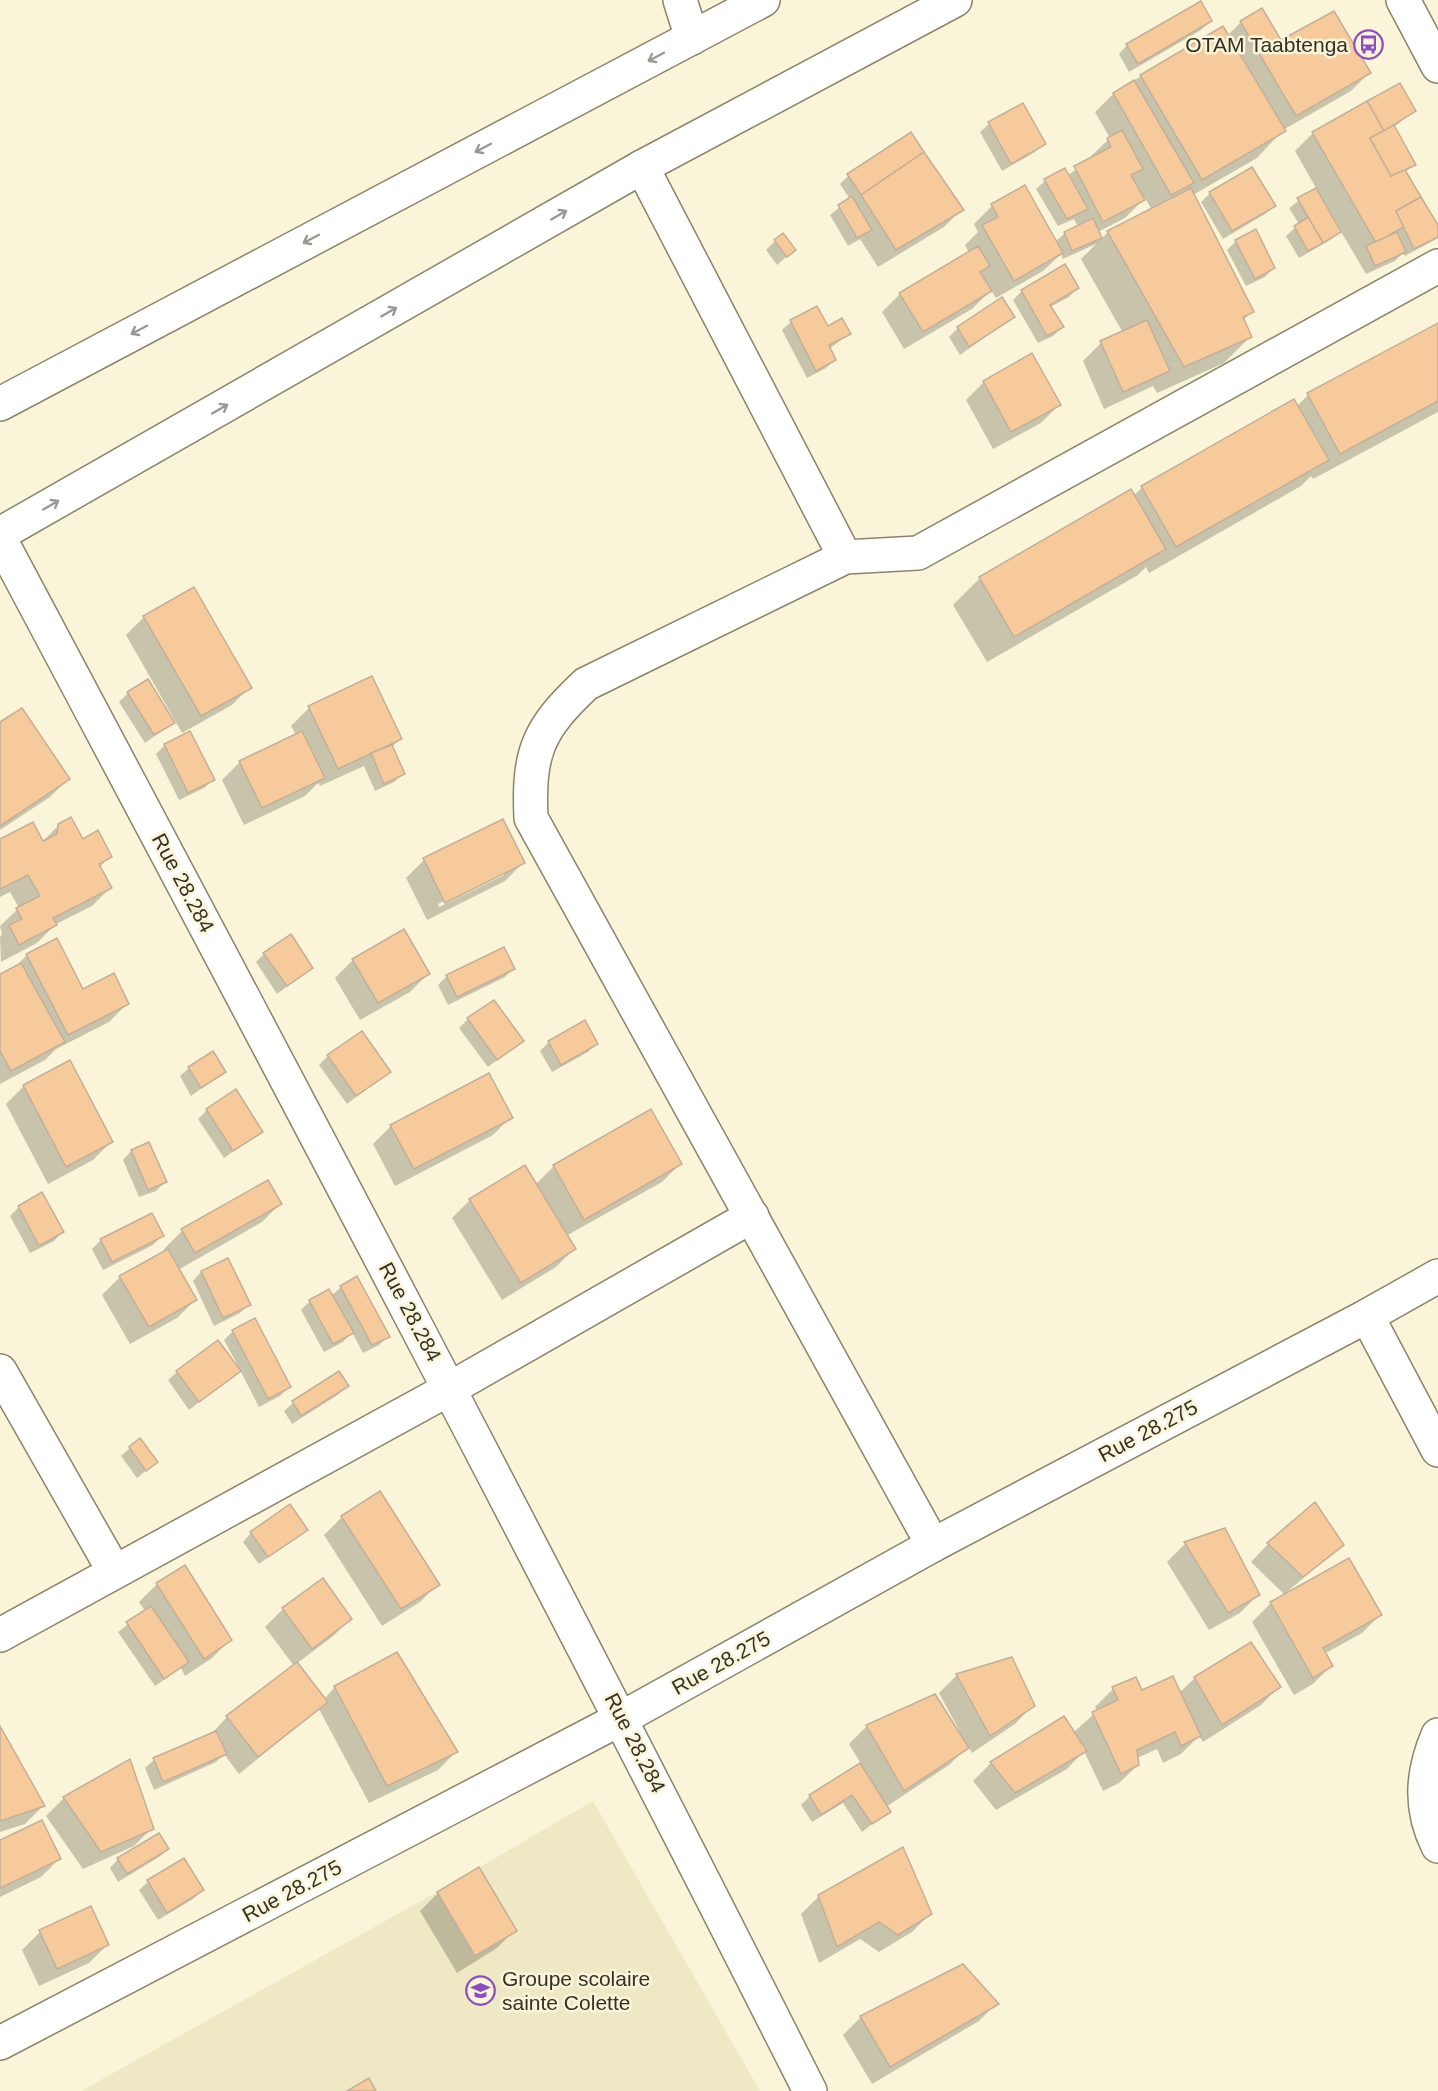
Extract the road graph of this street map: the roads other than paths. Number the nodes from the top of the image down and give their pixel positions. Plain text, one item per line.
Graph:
1 (680, 0) edge
2 (763, 0) edge
3 (955, 0) edge
4 (1403, 0) edge
5 (692, 38) junction
6 (1438, 66) edge
7 (642, 167) junction
8 (1438, 266) edge
9 (0, 404) edge
10 (0, 537) edge
11 (845, 557) junction
12 (752, 1216) junction
13 (1438, 1276) edge
14 (1367, 1316) junction
15 (0, 1371) edge
16 (451, 1388) junction
17 (1438, 1450) edge
18 (933, 1545) junction
19 (114, 1571) junction
20 (0, 1635) edge
21 (622, 1718) junction
22 (1438, 1735) edge
23 (1438, 1845) edge
24 (1, 2038) edge
25 (810, 2091) edge

1 - 5 street
2 - 5 street
3 - 7 street
4 - 6 street
5 -> 9 street
10 -> 7 street
7 - 11 street
8 - 11 street
10 - 16 street, Rue 28.284
11 - 12 street
12 - 16 street
12 - 18 street
13 - 14 street, Rue 28.275
14 - 17 street
14 - 18 street, Rue 28.275
15 - 19 street
16 - 19 street
16 - 21 street, Rue 28.284
18 - 21 street, Rue 28.275
19 - 20 street
21 - 24 street, Rue 28.275
21 - 25 street, Rue 28.284
22 - 23 street

